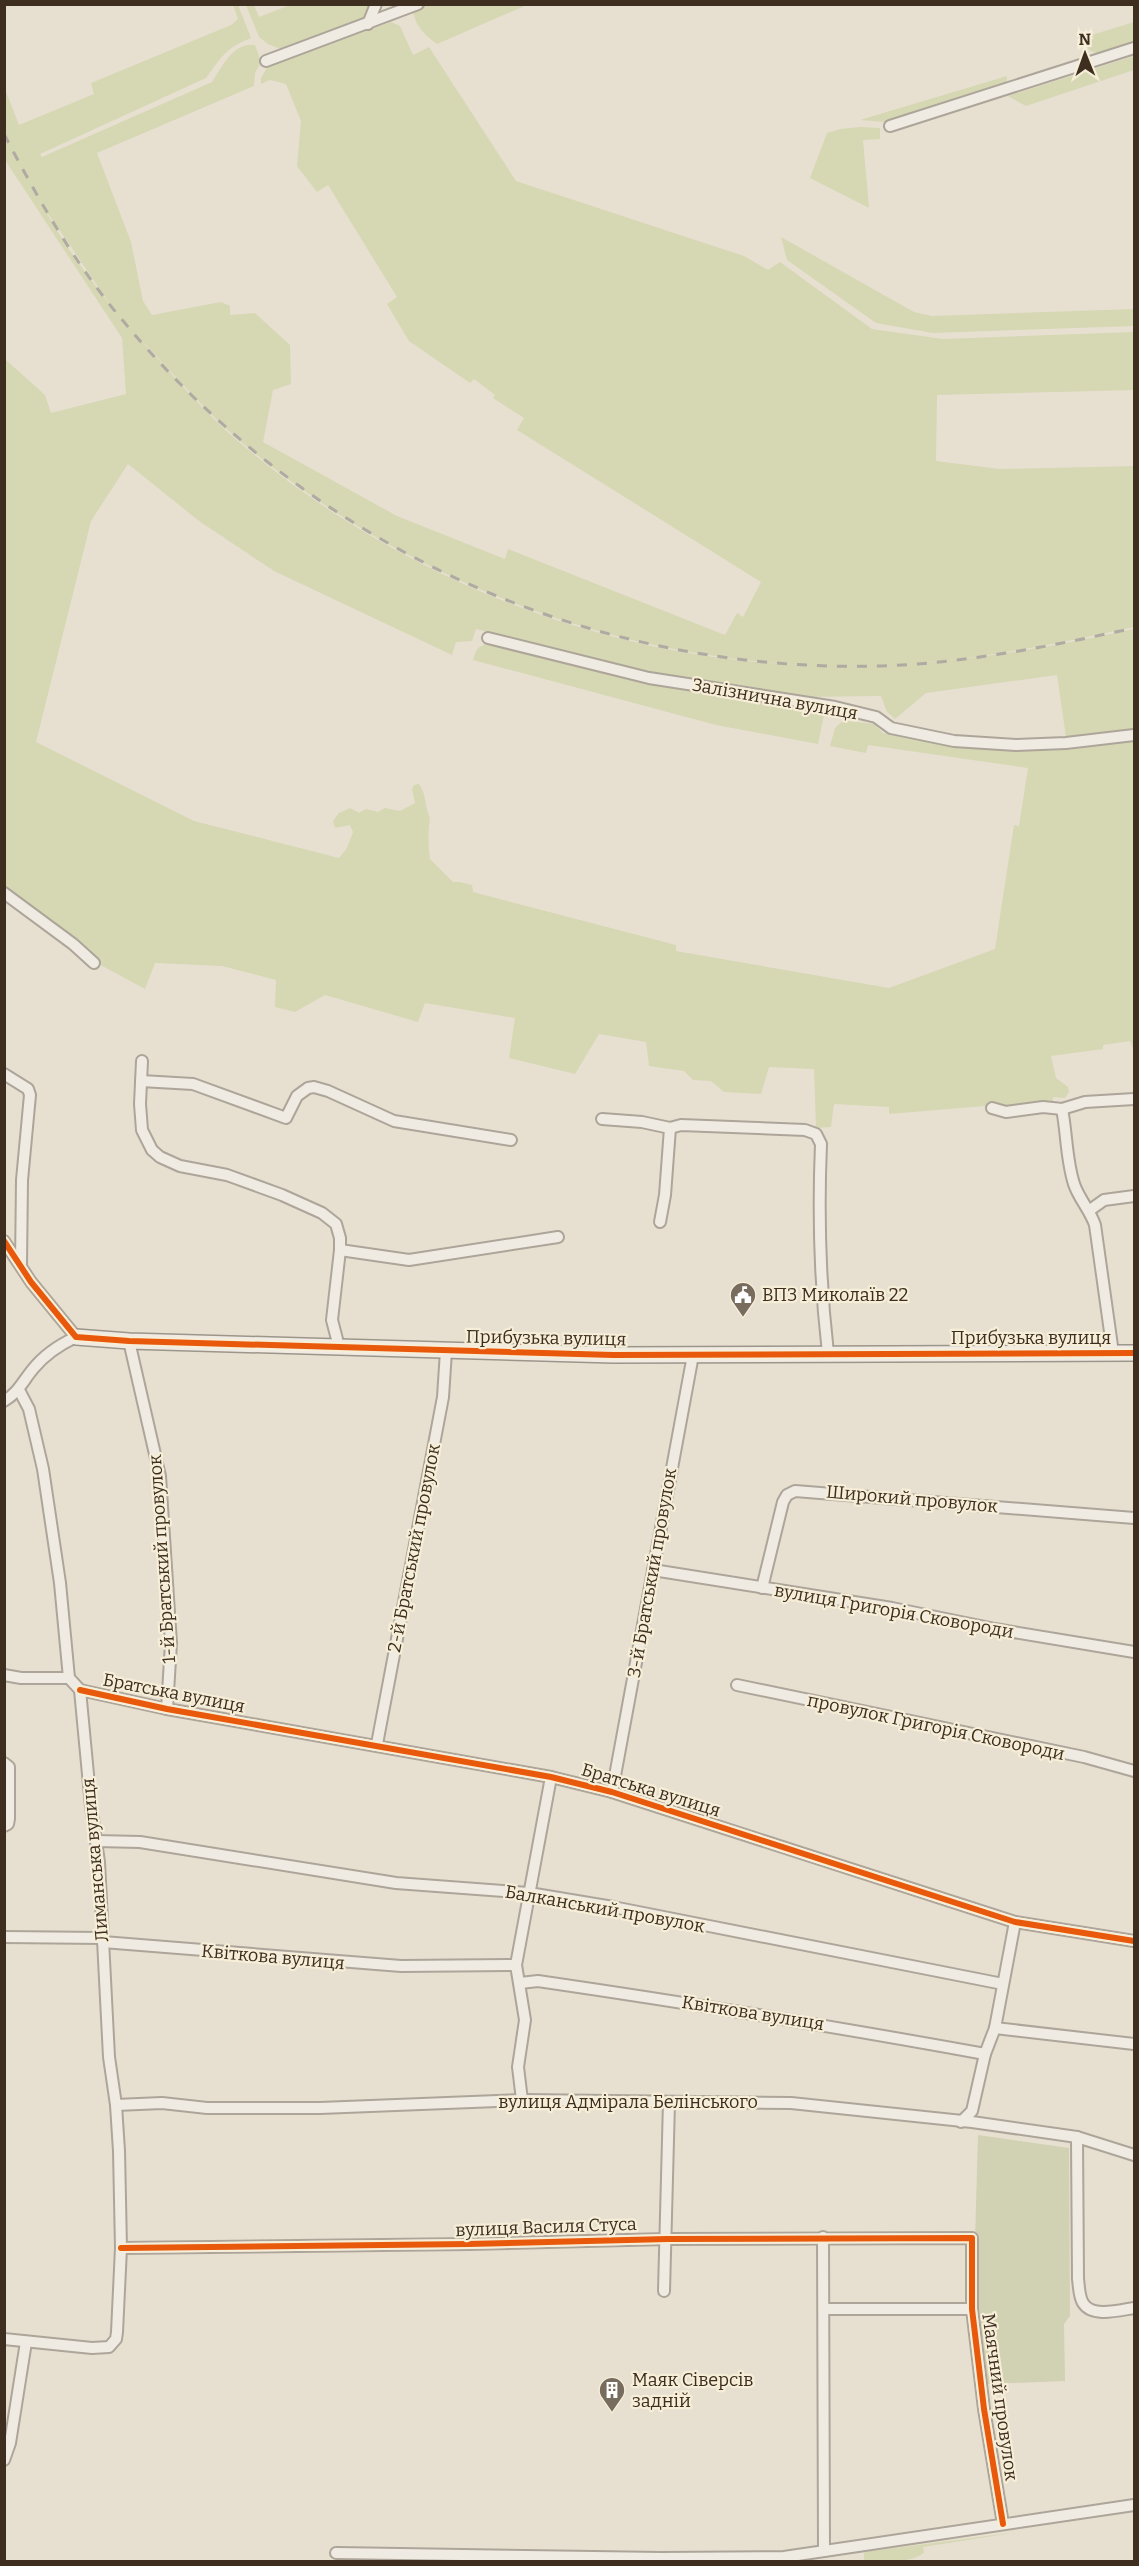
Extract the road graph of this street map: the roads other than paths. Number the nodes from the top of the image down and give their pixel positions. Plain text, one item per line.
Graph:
1 (376, 4) edge
2 (418, 4) edge
3 (368, 24) junction
4 (1134, 48) edge
5 (266, 61) dead end
6 (890, 126) dead end
7 (488, 638) dead end
8 (1134, 735) edge
9 (4, 893) edge
10 (94, 963) dead end
11 (142, 1061) dead end
12 (4, 1074) edge
13 (141, 1081) junction
14 (1134, 1099) edge
15 (992, 1108) dead end
16 (1062, 1109) junction
17 (602, 1119) dead end
18 (670, 1128) junction
19 (511, 1140) dead end
20 (1134, 1196) edge
21 (1090, 1210) junction
22 (660, 1222) dead end
23 (558, 1238) dead end
24 (4, 1241) edge
25 (340, 1250) junction
26 (21, 1265) junction
27 (76, 1337) junction
28 (129, 1341) junction
29 (339, 1347) junction
30 (446, 1351) junction
31 (828, 1353) junction
32 (1113, 1353) junction
33 (1134, 1353) edge
34 (693, 1355) junction
35 (19, 1390) junction
36 (4, 1401) edge
37 (1134, 1518) edge
38 (653, 1570) junction
39 (762, 1588) junction
40 (1134, 1652) edge
41 (4, 1675) edge
42 (69, 1678) junction
43 (737, 1685) dead end
44 (80, 1690) junction
45 (167, 1708) junction
46 (377, 1744) junction
47 (4, 1762) edge
48 (1134, 1771) edge
49 (551, 1777) junction
50 (612, 1792) junction
51 (4, 1826) edge
52 (96, 1840) junction
53 (529, 1893) junction
54 (1015, 1922) junction
55 (4, 1937) edge
56 (103, 1940) junction
57 (1134, 1941) edge
58 (516, 1965) junction
59 (520, 1983) junction
60 (1003, 1984) junction
61 (995, 2028) junction
62 (1134, 2044) edge
63 (985, 2054) junction
64 (522, 2100) junction
65 (669, 2102) junction
66 (116, 2105) junction
67 (961, 2122) junction
68 (1077, 2137) junction
69 (1134, 2155) edge
70 (823, 2237) junction
71 (972, 2238) joint
72 (667, 2239) junction
73 (121, 2248) junction
74 (664, 2291) dead end
75 (1134, 2308) edge
76 (825, 2309) junction
77 (972, 2309) junction
78 (4, 2339) edge
79 (26, 2342) junction
80 (4, 2460) edge
81 (1134, 2505) edge
82 (1003, 2524) junction
83 (824, 2551) junction
84 (336, 2553) dead end
85 (427, 2559) edge

1 - 3 street
2 - 3 street
3 - 5 street
4 - 6 street
7 - 8 street, Залізнична вулиця
9 - 10 street
11 - 13 street
12 - 26 street
13 - 19 street
13 - 25 street
14 - 16 street
15 - 16 street
16 - 21 street
17 - 18 street
18 - 22 street
18 - 31 street
20 - 21 street
21 - 32 street
23 - 25 street
24 - 26 street
25 - 29 street
26 - 27 street
27 - 28 street, Прибузька вулиця
27 - 35 street
28 - 29 street, Прибузька вулиця
28 - 45 street, 1-й Братський провулок
29 - 30 street, Прибузька вулиця
30 - 34 street, Прибузька вулиця
30 - 46 street, 2-й Братський провулок
31 - 32 street, Прибузька вулиця
31 - 34 street, Прибузька вулиця
32 - 33 street, Прибузька вулиця
34 - 38 street, 3-й Братський провулок
35 - 36 street
35 - 42 street
37 - 39 street, Широкий провулок
38 - 39 street, вулиця Григорія Сковороди
38 - 50 street, 3-й Братський провулок
39 - 40 street, вулиця Григорія Сковороди
41 - 42 street
42 - 44 street
43 - 48 street, провулок Григорія Сковороди
44 - 45 street, Братська вулиця
44 - 52 street, Лиманська вулиця
45 - 46 street, Братська вулиця
46 - 49 street, Братська вулиця
47 - 51 street
49 - 50 street, Братська вулиця
49 - 53 street
50 - 54 street, Братська вулиця
52 - 53 street, Балканський провулок
52 - 56 street, Лиманська вулиця
53 - 58 street
53 - 60 street, Балканський провулок
54 - 57 street, Братська вулиця
54 - 60 street
55 - 56 street, Квіткова вулиця
56 - 58 street, Квіткова вулиця
56 - 66 street, Лиманська вулиця
58 - 59 street
59 - 63 street, Квіткова вулиця
59 - 64 street
60 - 61 street
61 - 62 street
61 - 63 street
63 - 67 street
64 - 65 street, вулиця Адмірала Белінського
64 - 66 street, вулиця Адмірала Белінського
65 - 67 street, вулиця Адмірала Белінського
65 - 72 street
66 - 73 street, Лиманська вулиця
67 - 68 street, вулиця Адмірала Белінського
68 - 69 street, вулиця Адмірала Белінського
68 - 75 street
70 - 71 street, вулиця Василя Стуса
70 - 72 street, вулиця Василя Стуса
70 - 76 street
71 - 77 street, Маячний провулок
72 - 73 street, вулиця Василя Стуса
72 - 74 street
73 - 79 street, Лиманська вулиця
76 - 77 street
76 - 83 street
77 - 82 street, Маячний провулок
78 - 79 street
79 - 80 street
81 - 82 street
82 - 83 street
83 - 85 street
84 - 85 street

